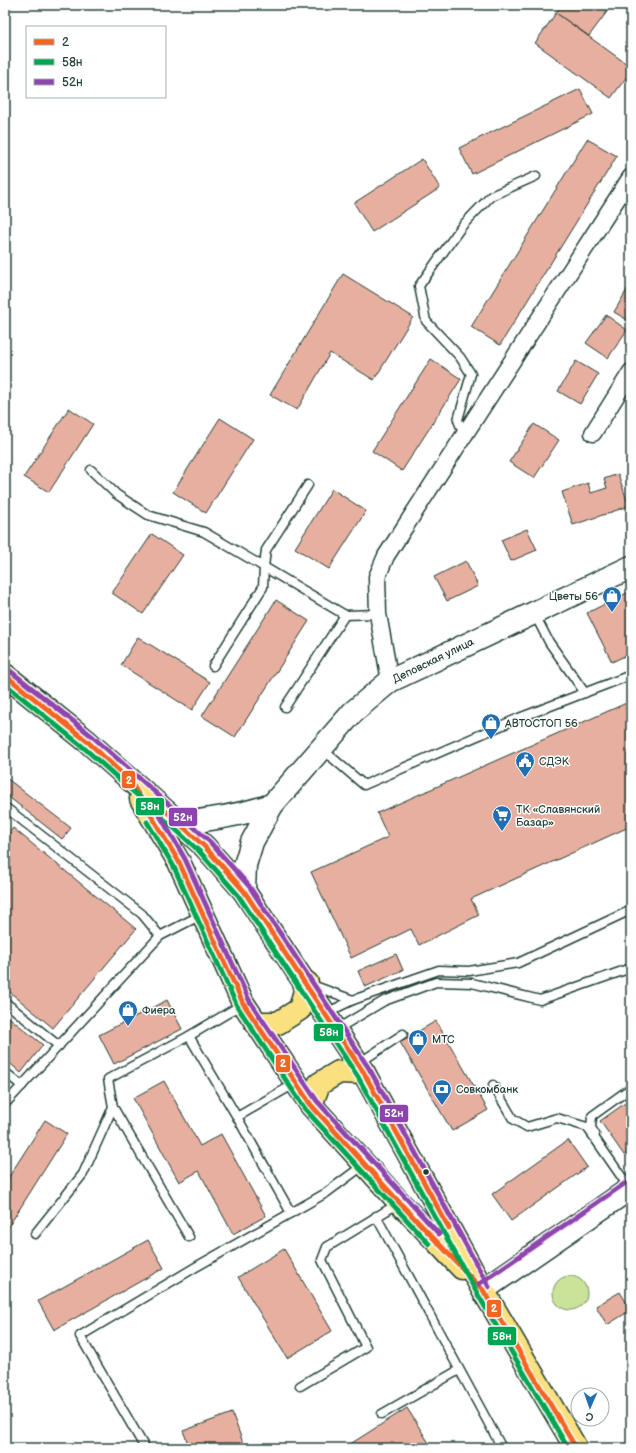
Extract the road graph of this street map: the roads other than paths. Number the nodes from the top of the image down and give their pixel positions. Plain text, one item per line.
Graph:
1 (536, 176) dead end
2 (631, 176) edge
3 (631, 372) edge
4 (593, 433) dead end
5 (464, 435) junction
6 (91, 470) dead end
7 (308, 485) dead end
8 (264, 567) junction
9 (631, 567) edge
10 (534, 612) junction
11 (378, 614) junction
12 (345, 615) junction
13 (212, 666) dead end
14 (5, 675) edge
15 (631, 675) edge
16 (390, 680) junction
17 (585, 693) junction
18 (285, 707) dead end
19 (321, 748) junction
20 (131, 782) junction
21 (272, 805) junction
22 (6, 809) edge
23 (179, 823) junction
24 (244, 891) junction
25 (631, 910) edge
26 (202, 915) junction
27 (160, 936) junction
28 (631, 968) edge
29 (306, 983) junction
30 (353, 1000) junction
31 (5, 1002) edge
32 (244, 1004) junction
33 (331, 1021) junction
34 (256, 1023) junction
35 (403, 1034) dead end
36 (188, 1036) junction
37 (58, 1046) junction
38 (361, 1068) junction
39 (5, 1072) edge
40 (296, 1083) junction
41 (493, 1085) dead end
42 (22, 1086) junction
43 (631, 1088) edge
44 (5, 1104) edge
45 (311, 1105) junction
46 (113, 1107) junction
47 (237, 1117) junction
48 (366, 1164) junction
49 (629, 1186) edge
50 (399, 1202) junction
51 (291, 1213) junction
52 (376, 1216) junction
53 (35, 1234) dead end
54 (189, 1237) dead end
55 (483, 1290) junction
56 (459, 1370) junction
57 (300, 1386) dead end
58 (382, 1414) dead end
59 (145, 1448) edge
60 (502, 1448) edge
61 (576, 1448) edge

1 - 5 lane
2 - 5 street
3 - 4 street
5 - 11 street
6 - 8 lane
7 - 8 lane
8 - 12 lane
8 - 13 lane
9 - 10 street, Деповская улица
10 - 16 street, Деповская улица
10 - 17 lane
11 - 12 lane
11 - 16 street
12 - 18 lane
14 - 20 main road
15 - 17 lane
16 - 19 street, Деповская улица
17 - 19 lane
19 - 21 street, Деповская улица
20 - 23 main road
20 - 26 main road
21 - 23 street
21 - 24 street, Деповская улица
22 - 27 lane
23 - 24 main road
24 - 29 main road
25 - 30 lane
26 - 27 lane
26 - 32 main road
27 - 37 lane
28 - 33 lane
29 - 30 lane
29 - 33 main road
29 - 34 main road
30 - 33 lane
31 - 37 lane
32 - 34 main road
32 - 36 lane
33 - 38 main road
34 - 40 main road
35 - 38 lane
36 - 46 lane
36 - 47 lane
37 - 42 lane
38 - 45 main road
38 - 55 main road
39 - 42 lane
40 - 45 main road
40 - 47 lane
41 - 49 lane
42 - 44 lane
43 - 49 lane
45 - 48 main road
46 - 53 lane
46 - 54 lane
47 - 51 lane
48 - 50 main road
48 - 51 lane
49 - 55 street
50 - 52 lane
50 - 55 main road
51 - 59 lane
52 - 56 lane
52 - 57 lane
55 - 61 main road
56 - 58 lane
56 - 60 lane

